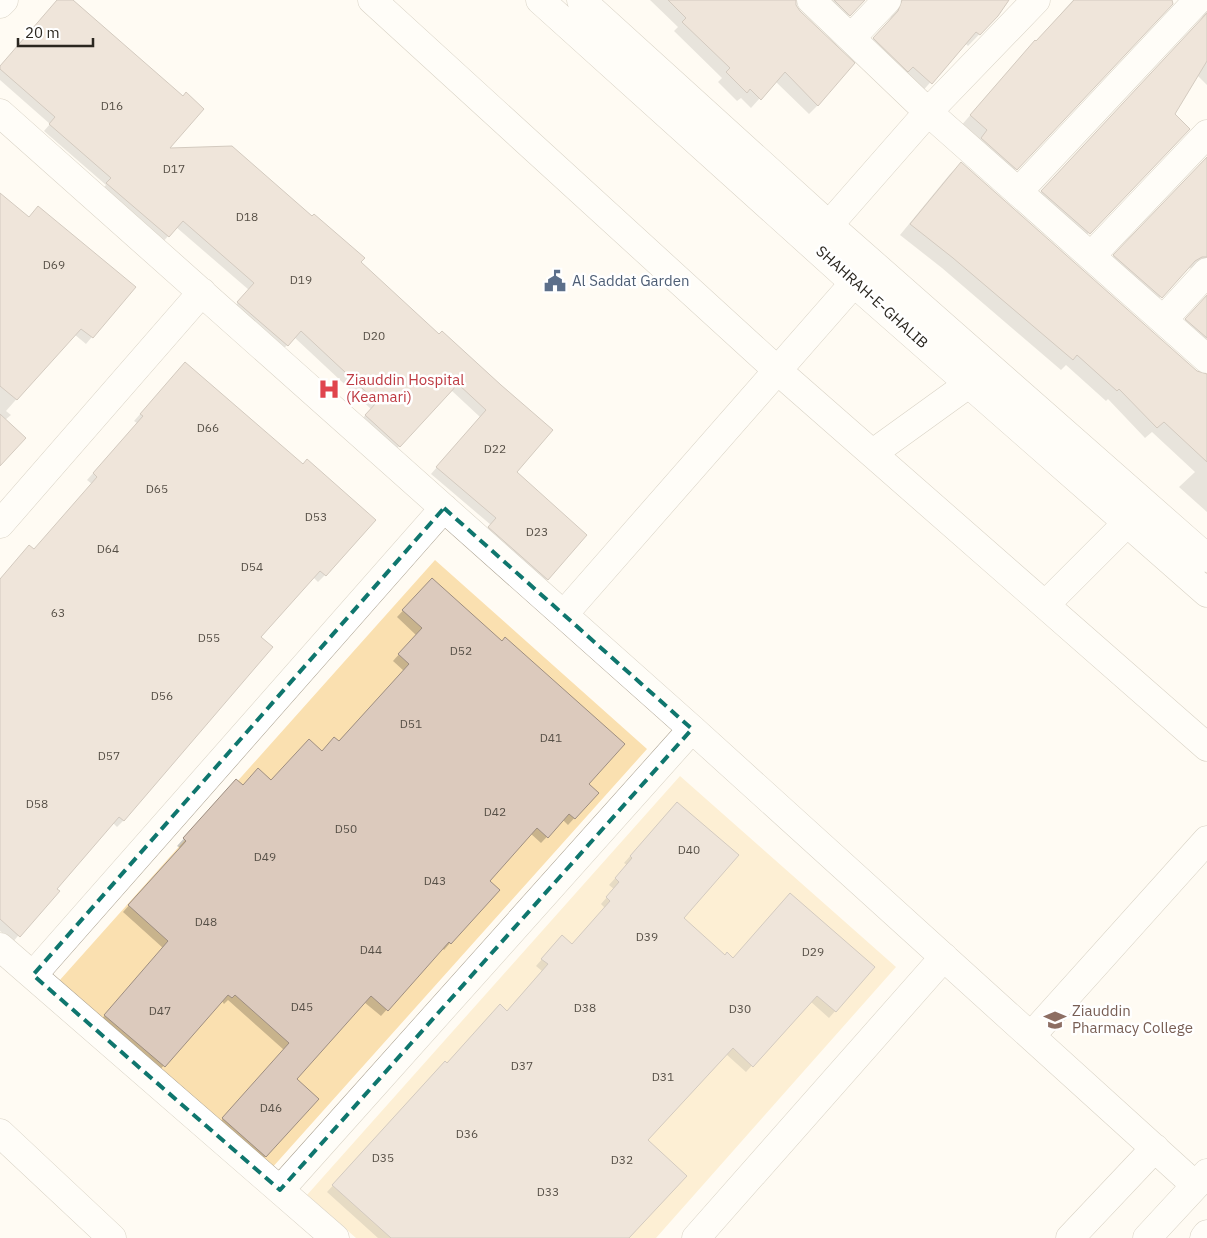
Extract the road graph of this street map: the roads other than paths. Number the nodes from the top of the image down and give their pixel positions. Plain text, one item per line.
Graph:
1 (4, 0) edge
2 (372, 0) edge
3 (540, 0) edge
4 (581, 0) edge
5 (811, 0) edge
6 (887, 0) edge
7 (1036, 0) edge
8 (1198, 0) edge
9 (0, 4) edge
10 (851, 38) junction
11 (928, 112) junction
12 (0, 113) edge
13 (1207, 134) edge
14 (1018, 192) junction
15 (821, 235) junction
16 (1091, 256) junction
17 (1207, 272) edge
18 (854, 283) junction
19 (202, 292) junction
20 (1163, 320) junction
21 (1207, 359) edge
22 (777, 370) junction
23 (970, 383) junction
24 (873, 453) junction
25 (444, 508) junction
26 (1127, 523) junction
27 (0, 524) edge
28 (1207, 558) edge
29 (1207, 593) edge
30 (1044, 605) junction
31 (564, 614) junction
32 (692, 729) junction
33 (1207, 747) edge
34 (1207, 840) edge
35 (0, 947) edge
36 (944, 957) junction
37 (33, 975) junction
38 (1031, 1036) junction
39 (0, 1133) edge
40 (1155, 1148) junction
41 (1201, 1179) edge
42 (280, 1190) junction
43 (1207, 1234) edge
44 (112, 1238) edge
45 (335, 1238) edge
46 (696, 1238) edge
47 (1070, 1238) edge
48 (1147, 1238) edge
49 (1204, 1238) edge

1 - 9 street
2 - 22 street
3 - 15 street, SHAHRAH-E-GHALIB
4 - 15 street, SHAHRAH-E-GHALIB
5 - 10 street
6 - 10 street
7 - 11 street
8 - 14 street
10 - 11 street
11 - 14 street
11 - 15 street
12 - 19 street
13 - 16 street
14 - 16 street
15 - 18 street, SHAHRAH-E-GHALIB
15 - 28 street, SHAHRAH-E-GHALIB
16 - 20 street
17 - 20 street
18 - 22 street
18 - 23 street, SHAHRAH-E-GHALIB
19 - 25 street
19 - 27 street
20 - 21 street
22 - 24 street
22 - 31 street
23 - 24 street
23 - 26 street, SHAHRAH-E-GHALIB
24 - 30 street
25 - 31 street
25 - 37 street
26 - 29 street, SHAHRAH-E-GHALIB
26 - 30 street
30 - 33 street
31 - 32 street
32 - 36 street
32 - 42 street
34 - 38 street
35 - 37 street
36 - 38 street
36 - 46 street
37 - 42 street
38 - 40 street
39 - 44 street
40 - 41 street
40 - 47 street
41 - 48 street
42 - 45 street
43 - 49 street

